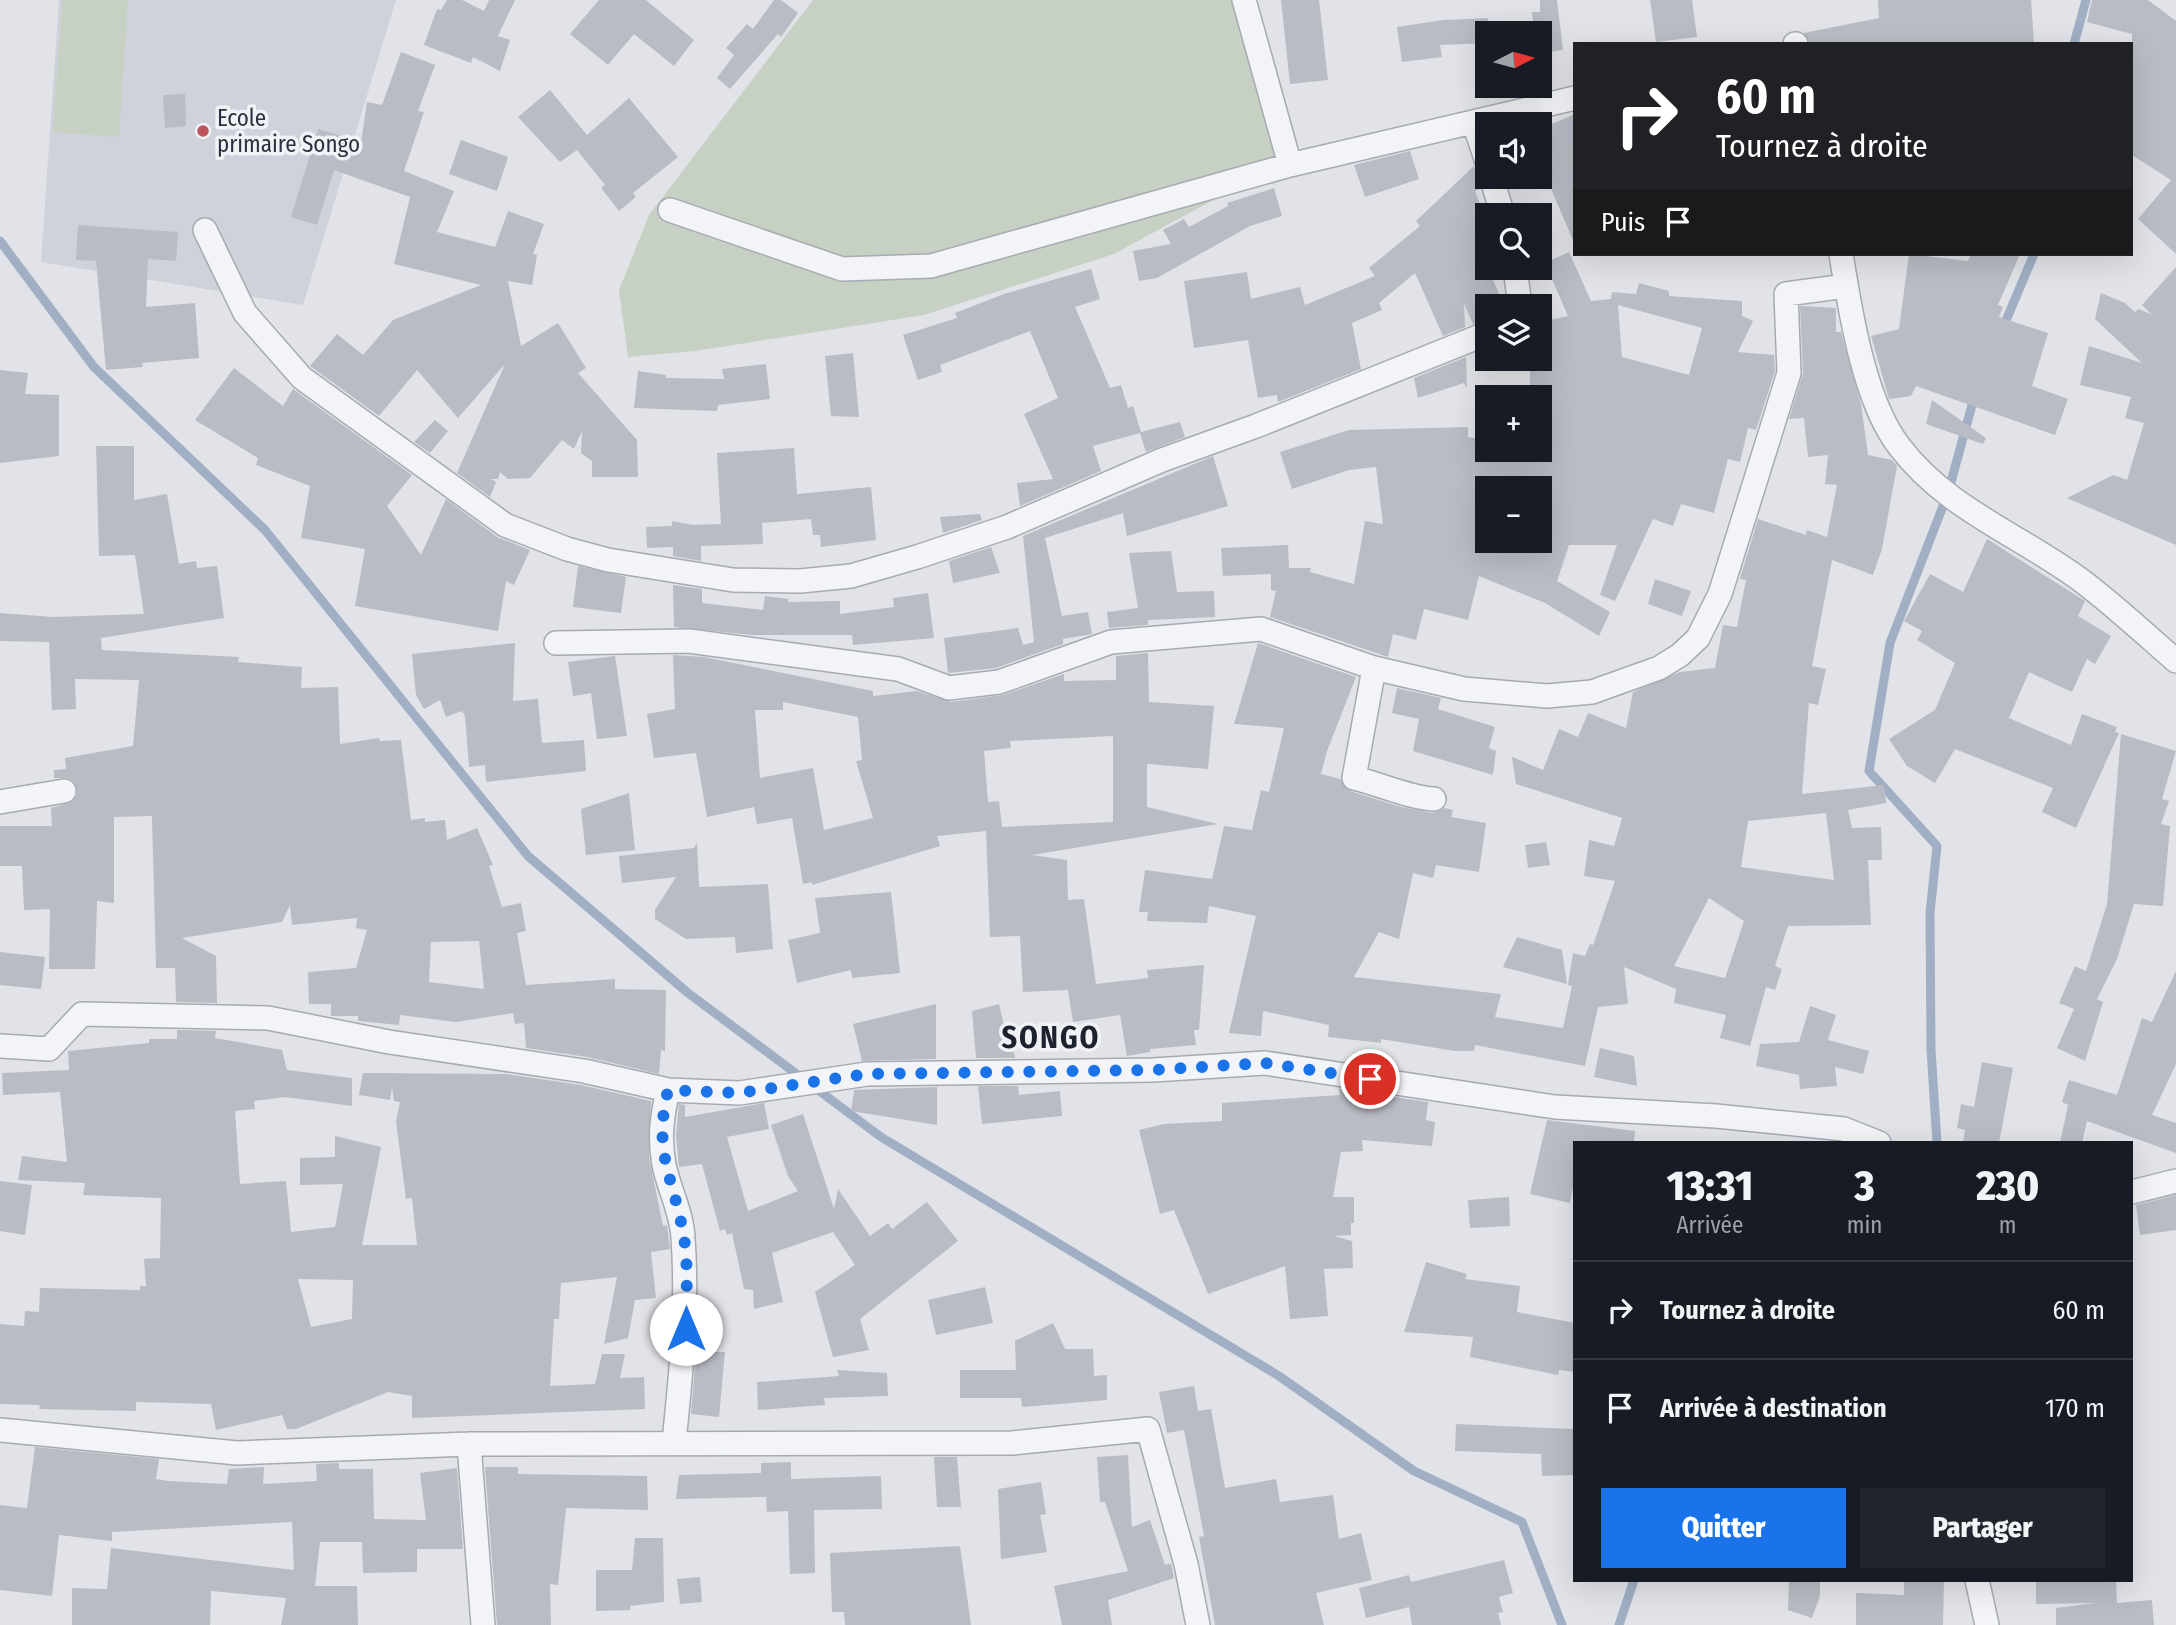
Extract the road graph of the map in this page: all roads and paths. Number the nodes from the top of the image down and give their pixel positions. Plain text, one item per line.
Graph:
1 (1244, 0) edge
2 (1573, 98) edge
3 (1474, 122) junction
4 (1475, 125) edge
5 (1290, 165) junction
6 (670, 210) dead end
7 (205, 230) dead end
8 (1841, 256) edge
9 (1846, 286) junction
10 (1475, 338) edge
11 (556, 643) dead end
12 (2176, 661) edge
13 (1374, 668) junction
14 (64, 791) dead end
15 (1434, 799) dead end
16 (0, 802) edge
17 (0, 1046) edge
18 (668, 1090) junction
19 (1874, 1141) edge
20 (2176, 1181) edge
21 (2133, 1192) edge
22 (0, 1430) edge
23 (674, 1442) junction
24 (469, 1444) junction
25 (1977, 1582) edge
26 (483, 1625) edge
27 (1198, 1625) edge
28 (1987, 1625) edge

1 - 5 street
2 - 3 street
3 - 4 street
3 - 5 street
5 - 6 street
7 - 10 street
8 - 9 street
9 - 12 street
9 - 13 street
11 - 13 street
13 - 15 street
14 - 16 street
17 - 18 street
18 - 19 street
18 - 23 street
20 - 21 street
22 - 24 street
23 - 24 street
23 - 27 street
24 - 26 street
25 - 28 street

